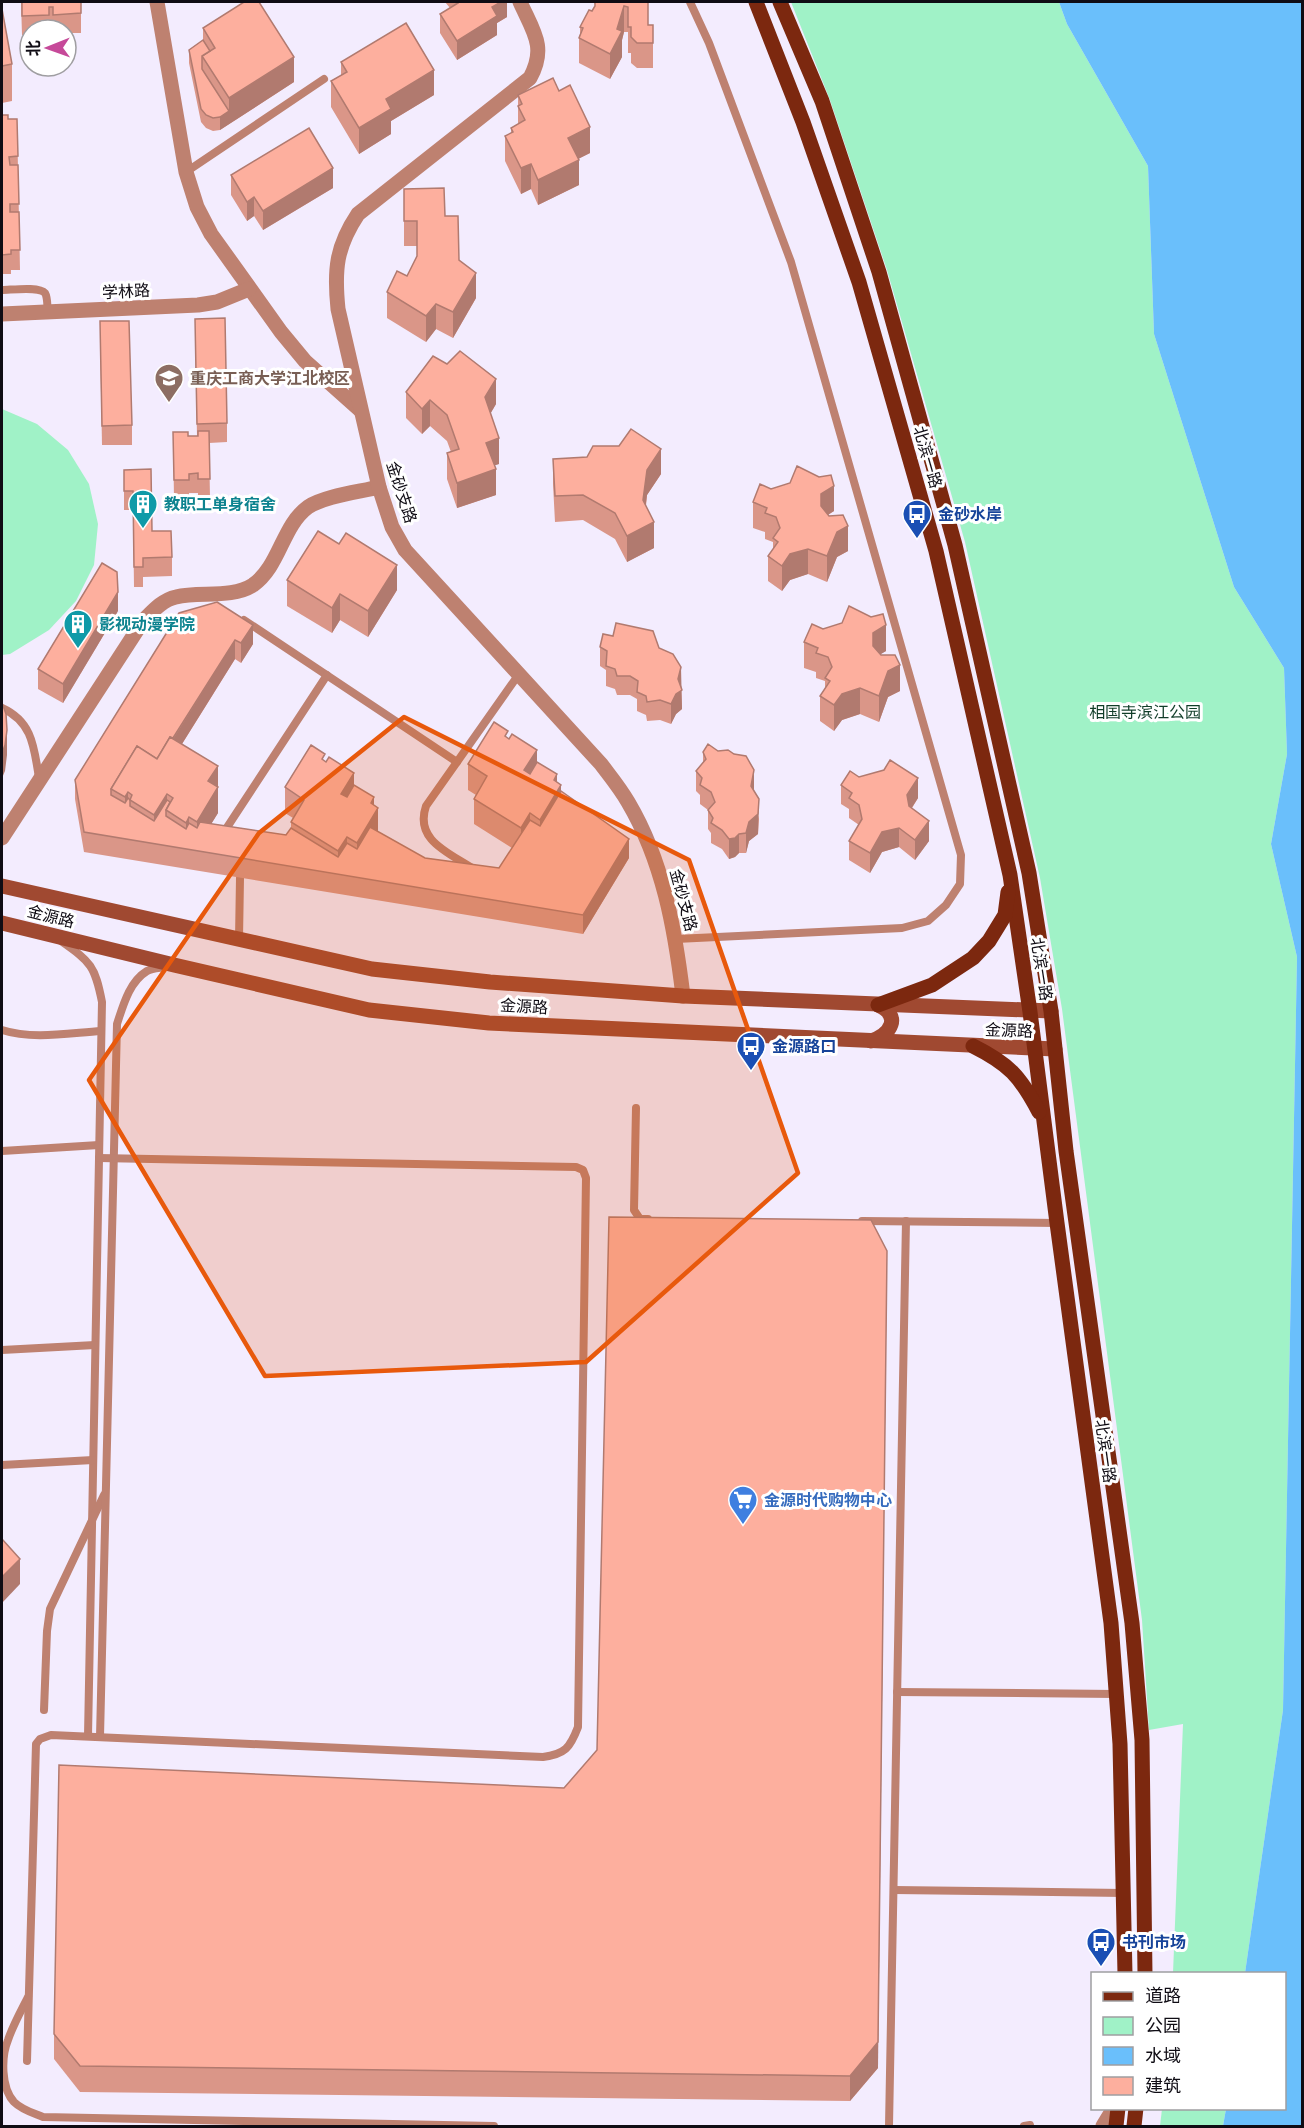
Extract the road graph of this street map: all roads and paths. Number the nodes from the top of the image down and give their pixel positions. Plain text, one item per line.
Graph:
1 (157, 2) edge
2 (520, 2) edge
3 (690, 2) edge
4 (756, 2) edge
5 (780, 2) edge
6 (324, 79) dead end
7 (186, 171) junction
8 (249, 289) junction
9 (2, 290) edge
10 (48, 313) junction
11 (2, 314) edge
12 (360, 410) junction
13 (379, 487) junction
14 (234, 613) edge
15 (519, 674) junction
16 (327, 675) junction
17 (2, 708) edge
18 (457, 762) junction
19 (39, 778) junction
20 (221, 836) edge
21 (2, 838) edge
22 (475, 870) edge
23 (1010, 874) junction
24 (240, 878) dead end
25 (2, 886) edge
26 (2, 923) edge
27 (53, 935) junction
28 (240, 939) junction
29 (676, 939) junction
30 (174, 965) junction
31 (683, 996) junction
32 (878, 1005) junction
33 (1051, 1011) junction
34 (1030, 1012) junction
35 (2, 1030) edge
36 (101, 1031) junction
37 (871, 1041) junction
38 (973, 1046) junction
39 (1034, 1048) junction
40 (1055, 1049) junction
41 (636, 1108) dead end
42 (1044, 1122) junction
43 (99, 1145) junction
44 (2, 1151) edge
45 (99, 1158) junction
46 (114, 1158) junction
47 (661, 1219) edge
48 (857, 1221) edge
49 (906, 1221) junction
50 (1057, 1222) junction
51 (95, 1345) junction
52 (2, 1350) edge
53 (93, 1460) junction
54 (2, 1465) edge
55 (106, 1490) junction
56 (92, 1520) junction
57 (897, 1692) junction
58 (1116, 1694) junction
59 (44, 1710) dead end
60 (88, 1736) junction
61 (100, 1737) junction
62 (894, 1890) junction
63 (1123, 1893) junction
64 (1125, 1972) edge
65 (1145, 1972) edge
66 (29, 1994) junction
67 (27, 2061) dead end
68 (1113, 2110) edge
69 (1118, 2110) edge
70 (1136, 2110) edge
71 (494, 2127) edge
72 (889, 2127) edge
73 (1103, 2127) edge
74 (1116, 2127) edge
75 (1134, 2127) edge

1 - 7 street
2 - 12 street, 金砂支路
3 - 29 lane
4 - 23 main road, 北滨一路
5 - 33 main road, 北滨一路
6 - 7 lane
7 - 8 street
8 - 10 street, 学林路
8 - 12 street
9 - 10 lane
10 - 11 street, 学林路
12 - 13 street, 金砂支路
13 - 15 street, 金砂支路
13 - 19 street
14 - 16 lane
15 - 18 lane
15 - 29 street, 金砂支路
16 - 18 lane
16 - 20 lane
17 - 19 lane
18 - 22 lane
19 - 21 street
23 - 32 main road
23 - 34 main road, 北滨一路
24 - 28 lane
25 - 28 main road, 金源路
26 - 27 main road, 金源路
27 - 30 main road, 金源路
27 - 36 lane
28 - 31 main road, 金源路
29 - 31 street, 金砂支路
30 - 37 main road, 金源路
30 - 46 lane
31 - 32 main road, 金源路
32 - 34 main road, 金源路
32 - 37 main road
33 - 34 main road, 金源路
33 - 40 main road, 北滨一路
34 - 39 main road, 北滨一路
35 - 36 lane
36 - 43 lane
37 - 38 main road, 金源路
38 - 39 main road, 金源路
38 - 42 main road
39 - 40 main road, 金源路
39 - 42 main road, 北滨一路
40 - 65 main road, 北滨一路
41 - 47 lane
42 - 50 main road, 北滨一路
43 - 44 lane
43 - 45 lane
45 - 46 lane
45 - 51 lane
46 - 55 lane
46 - 61 lane
48 - 49 lane
49 - 50 lane
49 - 57 lane
50 - 58 main road, 北滨一路
51 - 52 lane
51 - 53 lane
53 - 54 lane
53 - 56 lane
55 - 56 lane
55 - 61 lane
56 - 59 lane
56 - 60 lane
57 - 58 lane
57 - 62 lane
58 - 63 main road, 北滨一路
60 - 61 lane
60 - 66 lane
62 - 63 lane
62 - 72 lane
63 - 64 main road, 北滨一路
66 - 67 lane
66 - 71 lane
68 - 73 street
69 - 74 main road
70 - 75 main road

